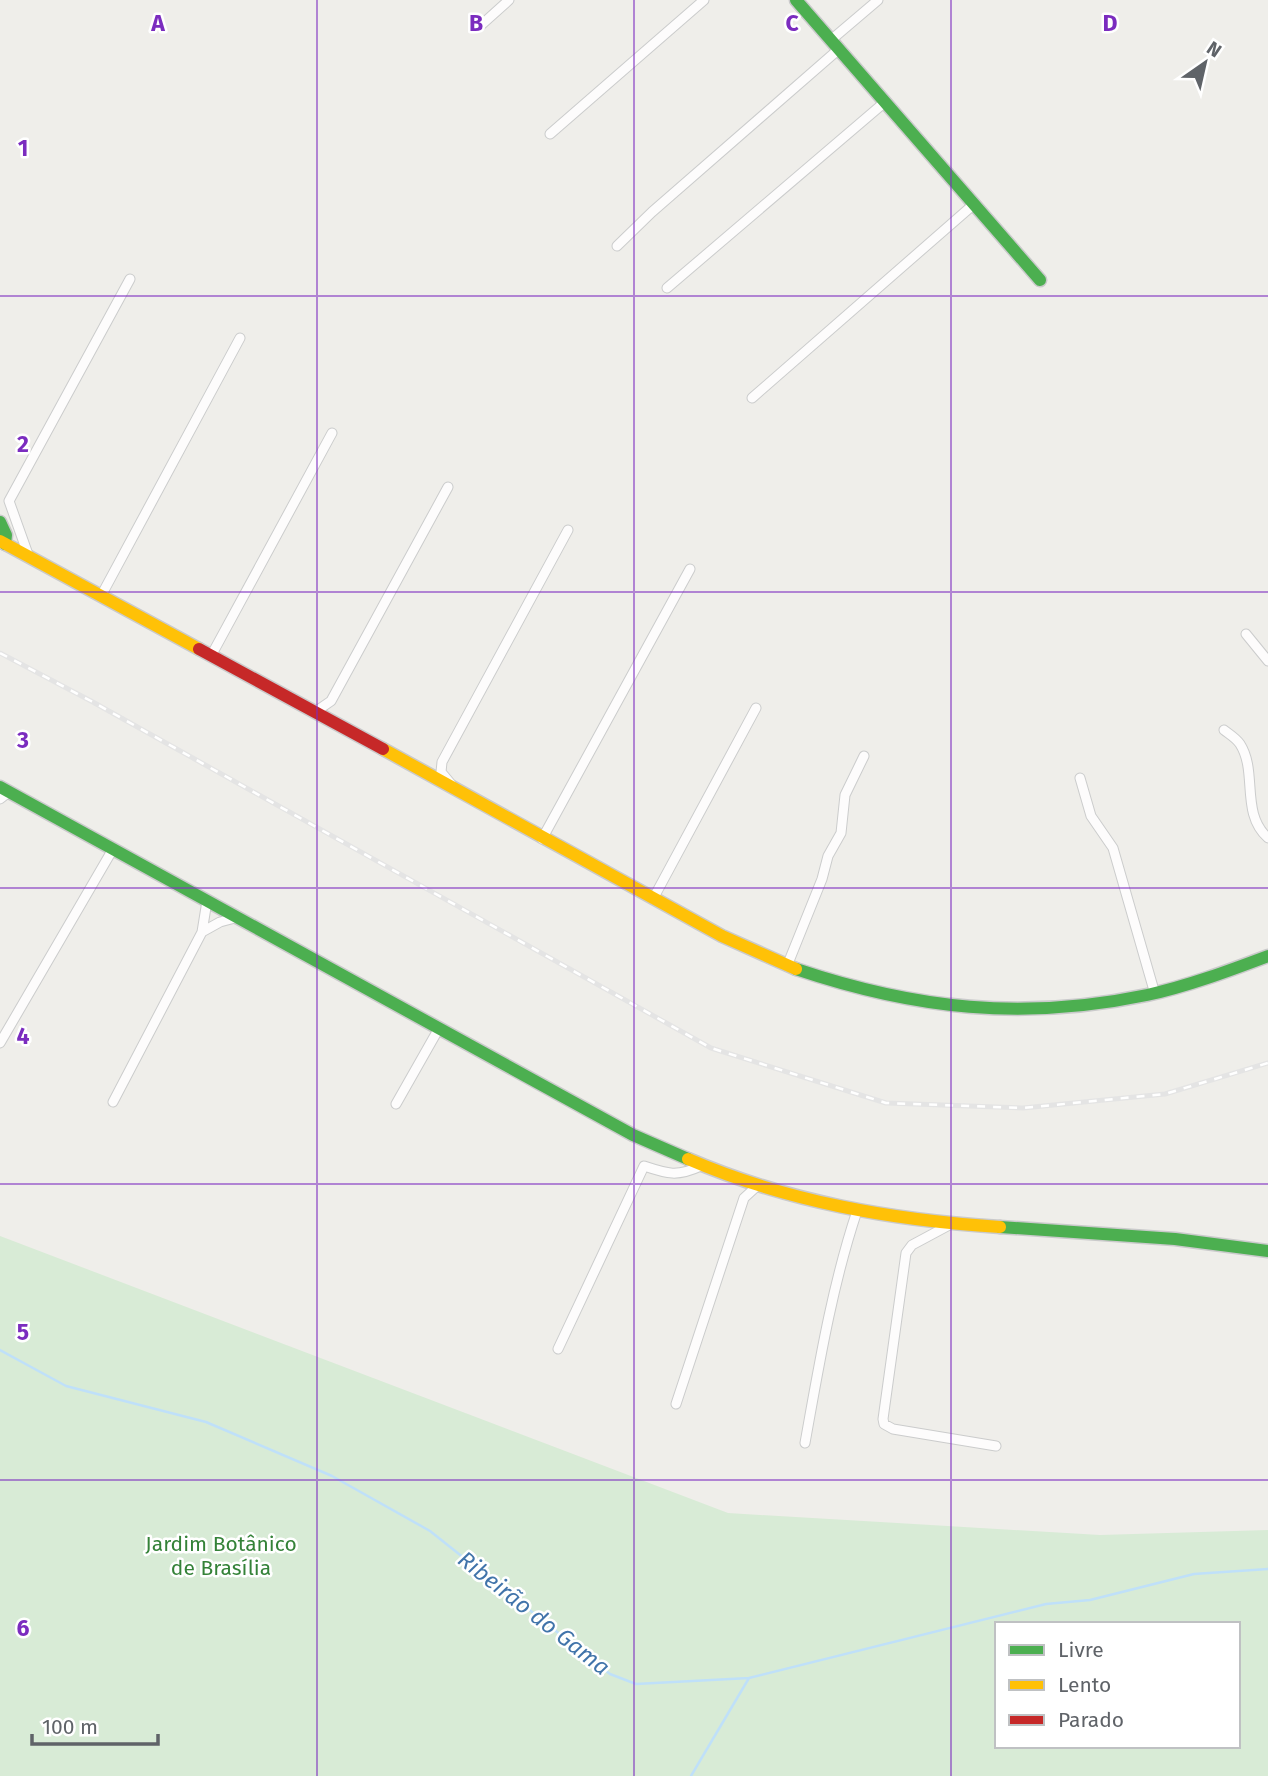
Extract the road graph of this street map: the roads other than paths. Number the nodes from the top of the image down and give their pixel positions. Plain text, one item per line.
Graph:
1 (509, 0) edge
2 (704, 0) edge
3 (796, 0) edge
4 (878, 0) edge
5 (479, 27) dead end
6 (835, 44) junction
7 (886, 102) junction
8 (550, 134) dead end
9 (973, 205) junction
10 (617, 246) dead end
11 (130, 279) dead end
12 (1040, 280) dead end
13 (667, 288) dead end
14 (240, 338) dead end
15 (752, 398) dead end
16 (332, 433) dead end
17 (448, 487) dead end
18 (0, 522) edge
19 (568, 530) dead end
20 (3, 542) edge
21 (29, 557) junction
22 (690, 569) dead end
23 (101, 596) junction
24 (1246, 634) dead end
25 (211, 656) junction
26 (1268, 661) edge
27 (331, 701) junction
28 (756, 708) dead end
29 (315, 712) junction
30 (333, 722) junction
31 (1224, 730) dead end
32 (864, 756) dead end
33 (1080, 778) dead end
34 (458, 791) junction
35 (3, 793) edge
36 (1268, 838) edge
37 (542, 839) junction
38 (113, 849) junction
39 (653, 899) junction
40 (207, 901) junction
41 (235, 918) junction
42 (202, 932) junction
43 (1268, 956) edge
44 (787, 966) junction
45 (1155, 994) junction
46 (438, 1030) junction
47 (0, 1044) edge
48 (113, 1102) dead end
49 (396, 1104) dead end
50 (701, 1166) junction
51 (738, 1181) junction
52 (756, 1186) junction
53 (744, 1198) junction
54 (858, 1210) junction
55 (955, 1222) junction
56 (1268, 1251) edge
57 (558, 1349) dead end
58 (676, 1404) dead end
59 (805, 1443) dead end
60 (996, 1446) dead end

1 - 5 street
2 - 8 street
3 - 6 street
4 - 6 street
6 - 7 street
6 - 10 street
7 - 9 street
7 - 13 street
9 - 12 street
9 - 15 street
11 - 21 street
14 - 23 street
16 - 25 street
17 - 27 street
18 - 20 street
19 - 34 street
20 - 21 street
21 - 23 street
22 - 37 street
23 - 25 street
24 - 26 street
25 - 29 street
27 - 29 street
27 - 30 street
28 - 39 street
29 - 30 street
30 - 34 street
31 - 36 street
32 - 44 street
33 - 45 street
34 - 37 street
35 - 38 street
37 - 39 street
38 - 40 street
38 - 47 street
39 - 44 street
40 - 41 street
40 - 42 street
41 - 42 street
41 - 46 street
42 - 48 street
43 - 45 street
44 - 45 street
46 - 49 street
46 - 50 street
50 - 51 street
50 - 57 street
51 - 52 street
51 - 53 street
52 - 53 street
52 - 54 street
53 - 58 street
54 - 55 street
54 - 59 street
55 - 56 street
55 - 60 street

